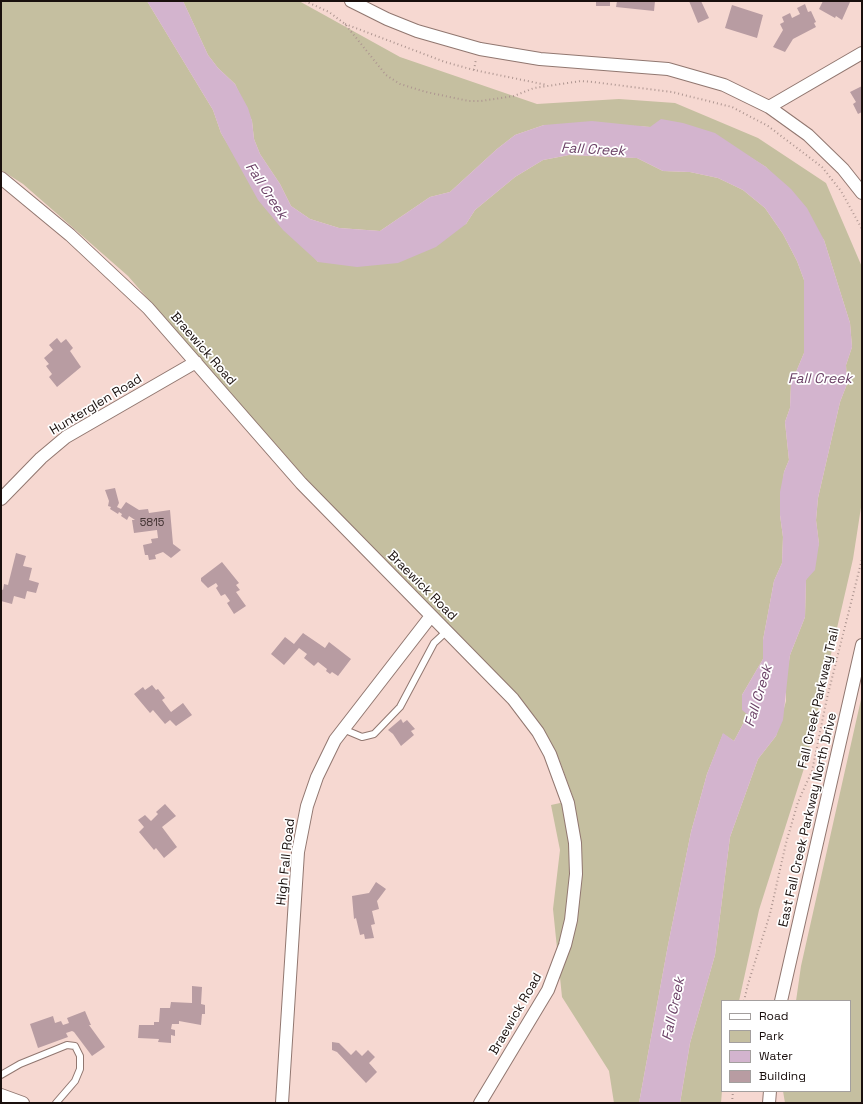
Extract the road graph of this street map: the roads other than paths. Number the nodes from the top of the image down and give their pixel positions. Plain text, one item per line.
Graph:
1 (351, 1) edge
2 (862, 53) edge
3 (769, 107) junction
4 (1, 178) edge
5 (862, 193) edge
6 (196, 362) junction
7 (1, 499) edge
8 (431, 616) junction
9 (447, 631) junction
10 (862, 645) edge
11 (343, 729) junction
12 (781, 1000) edge
13 (1, 1075) edge
14 (770, 1092) edge
15 (1, 1095) edge
16 (23, 1103) edge
17 (56, 1103) edge
18 (282, 1103) edge
19 (480, 1103) edge
20 (770, 1103) edge

1 - 3 street
2 - 3 street
3 - 5 street
4 - 6 street, Braewick Road
6 - 7 street, Hunterglen Road
6 - 8 street, Braewick Road
8 - 9 street, Braewick Road
8 - 11 street, High Fall Road
9 - 11 lane
9 - 19 street, Braewick Road
10 - 12 street, East Fall Creek Parkway North Drive
11 - 18 street, High Fall Road
13 - 17 lane
14 - 20 street
15 - 16 street

